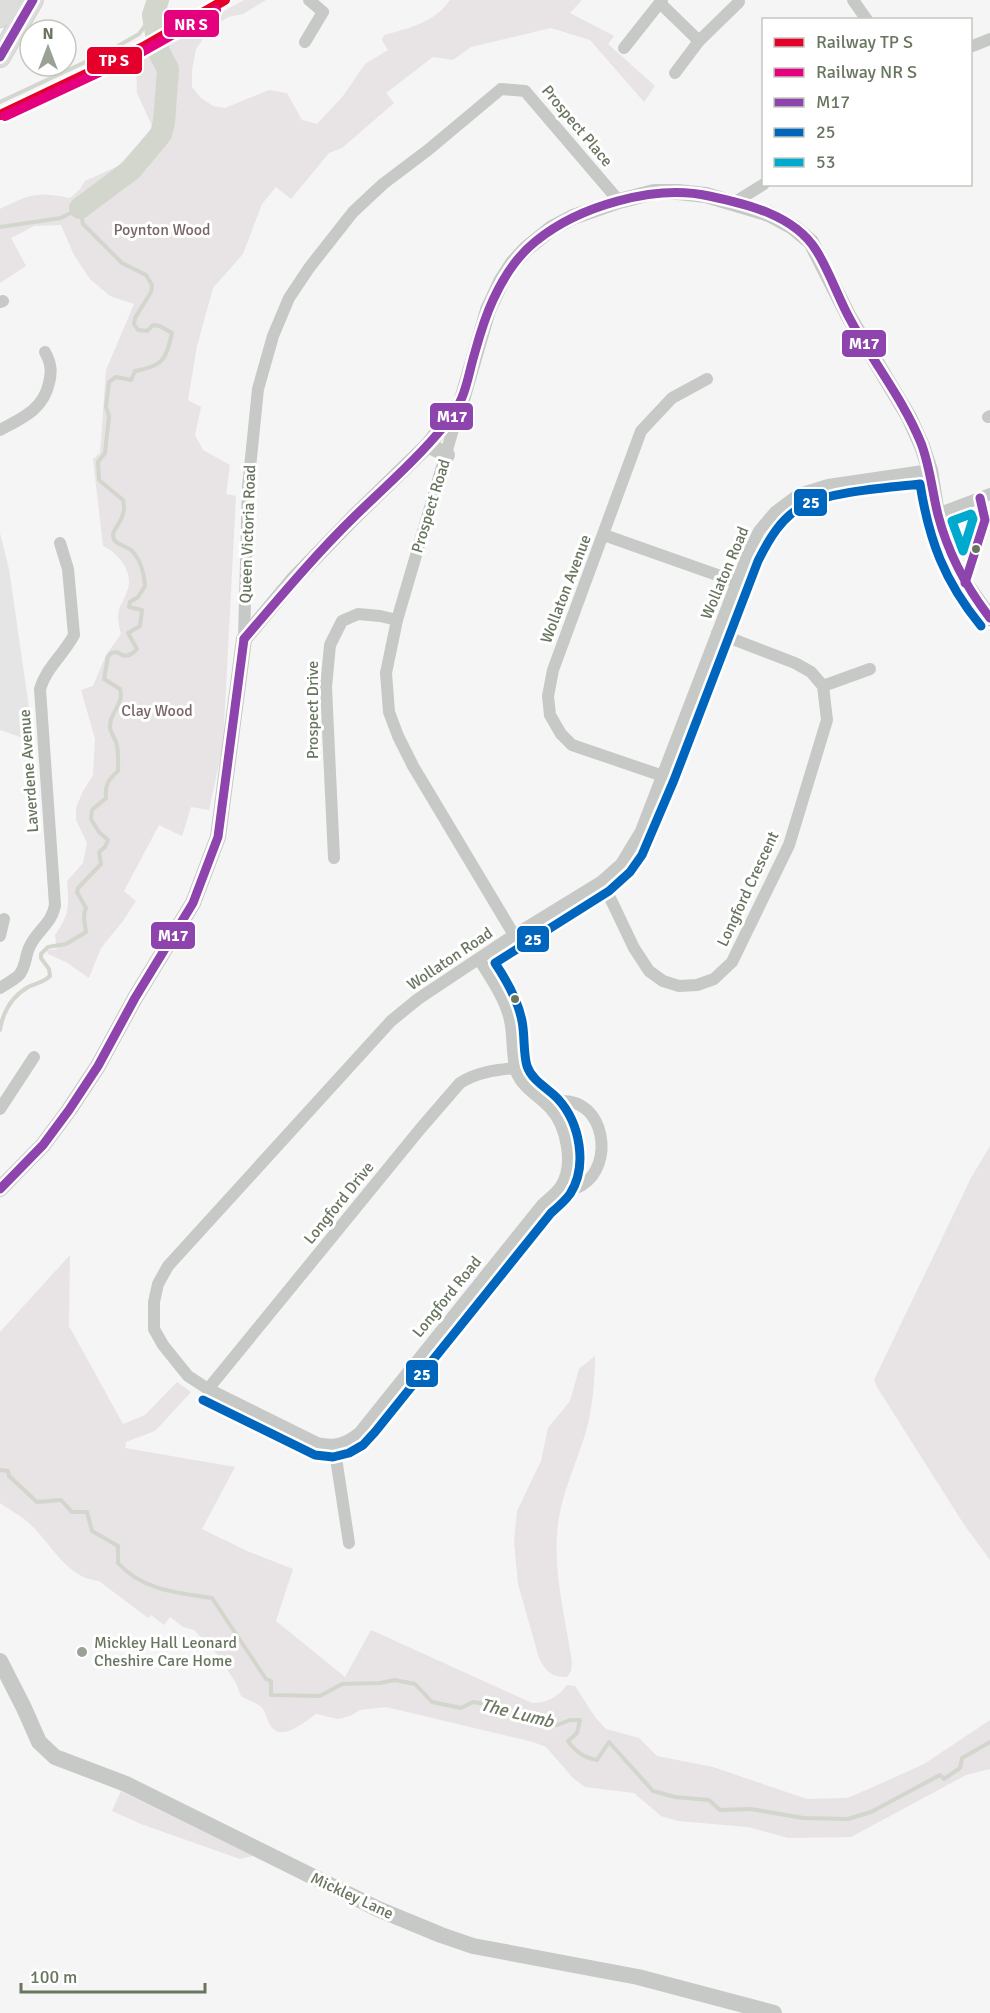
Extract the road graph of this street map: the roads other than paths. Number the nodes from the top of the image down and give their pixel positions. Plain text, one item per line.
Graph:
1 (33, 0) edge
2 (311, 0) edge
3 (853, 0) edge
4 (661, 2) edge
5 (740, 2) dead end
6 (866, 18) edge
7 (990, 39) edge
8 (699, 41) junction
9 (305, 42) dead end
10 (972, 46) edge
11 (624, 48) dead end
12 (0, 57) edge
13 (675, 73) dead end
14 (501, 89) joint
15 (762, 185) edge
16 (619, 201) junction
17 (735, 202) junction
18 (45, 351) dead end
19 (707, 379) dead end
20 (461, 403) junction
21 (0, 430) edge
22 (428, 445) junction
23 (447, 455) junction
24 (930, 470) junction
25 (990, 494) edge
26 (937, 514) junction
27 (604, 534) junction
28 (60, 543) dead end
29 (737, 582) junction
30 (990, 618) edge
31 (397, 620) junction
32 (717, 633) junction
33 (244, 639) junction
34 (870, 669) dead end
35 (823, 686) junction
36 (663, 776) junction
37 (333, 858) dead end
38 (602, 881) junction
39 (4, 918) dead end
40 (514, 935) junction
41 (0, 936) edge
42 (479, 959) junction
43 (0, 988) edge
44 (34, 1057) dead end
45 (515, 1068) junction
46 (547, 1105) junction
47 (0, 1109) edge
48 (0, 1189) edge
49 (555, 1194) junction
50 (208, 1389) junction
51 (334, 1445) junction
52 (349, 1543) dead end
53 (0, 1661) edge
54 (774, 2013) edge

1 - 12 main road
2 - 9 street
3 - 6 street
4 - 8 street
4 - 11 street
5 - 8 street
7 - 10 street
8 - 13 street
14 - 16 street, Prospect Place
14 - 33 street, Queen Victoria Road
15 - 17 street
16 - 17 street, Prospect Road
16 - 20 street, Prospect Road
17 - 24 street, Prospect Road
18 - 21 street
19 - 27 street, Wollaton Avenue
20 - 22 street
20 - 23 street, Prospect Road
22 - 23 street
22 - 33 street
23 - 31 street, Prospect Road
24 - 26 street, Prospect Road
24 - 29 street, Wollaton Road
25 - 26 street
26 - 30 street, Prospect Road
27 - 29 street
27 - 36 street, Wollaton Avenue
28 - 43 street, Laverdene Avenue
29 - 32 street, Wollaton Road
31 - 37 street, Prospect Drive
31 - 40 street, Prospect Road
32 - 35 street
32 - 36 street, Wollaton Road
33 - 48 street, Queen Victoria Road
34 - 35 street
35 - 38 street, Longford Crescent
36 - 38 street, Wollaton Road
38 - 40 street, Wollaton Road
39 - 41 street
40 - 42 street, Wollaton Road
42 - 45 street, Longford Road
42 - 50 street, Wollaton Road
44 - 47 street
45 - 46 street, Longford Road
45 - 50 street, Longford Drive
46 - 49 street, Longford Road
46 - 49 street, Longford Road
49 - 51 street, Longford Road
50 - 51 street
51 - 52 street
53 - 54 street, Mickley Lane

